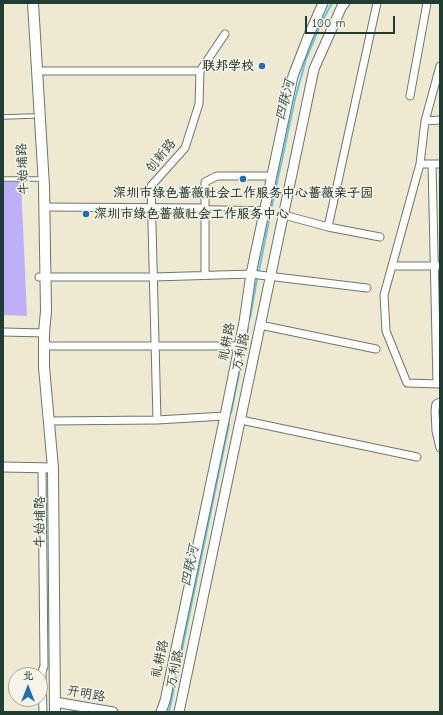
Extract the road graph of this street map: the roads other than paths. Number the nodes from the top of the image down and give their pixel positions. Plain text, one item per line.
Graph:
1 (26, 3) edge
2 (33, 3) edge
3 (322, 3) edge
4 (345, 3) edge
5 (377, 3) edge
6 (427, 3) edge
7 (225, 34) dead end
8 (440, 66) edge
9 (37, 71) junction
10 (200, 71) junction
11 (410, 96) dead end
12 (33, 116) junction
13 (3, 117) edge
14 (440, 120) edge
15 (425, 121) junction
16 (420, 164) junction
17 (432, 164) junction
18 (440, 164) edge
19 (272, 176) junction
20 (3, 179) edge
21 (40, 179) junction
22 (44, 207) junction
23 (151, 207) junction
24 (205, 208) junction
25 (265, 209) junction
26 (284, 215) junction
27 (328, 227) junction
28 (380, 237) dead end
29 (392, 266) junction
30 (437, 266) edge
31 (251, 274) junction
32 (205, 275) junction
33 (271, 276) junction
34 (42, 277) junction
35 (154, 277) junction
36 (367, 288) dead end
37 (260, 325) junction
38 (3, 332) edge
39 (44, 333) junction
40 (44, 346) junction
41 (155, 346) junction
42 (239, 346) junction
43 (376, 349) dead end
44 (438, 384) edge
45 (440, 402) edge
46 (226, 416) junction
47 (157, 420) junction
48 (241, 420) junction
49 (49, 421) junction
50 (440, 448) edge
51 (417, 457) dead end
52 (3, 468) edge
53 (42, 468) junction
54 (53, 468) junction
55 (55, 707) edge
56 (43, 712) edge
57 (113, 712) edge
58 (161, 712) edge
59 (179, 712) edge

1 - 12 main road, 牛始埔路
2 - 9 main road, 牛始埔路
3 - 19 street, 礼耕路
4 - 26 street, 万利路
5 - 27 street
6 - 11 street
7 - 10 street
8 - 15 street
9 - 10 street
9 - 21 main road, 牛始埔路
10 - 23 street, 创新路
12 - 13 lane
12 - 21 main road, 牛始埔路
14 - 15 street
15 - 16 street
16 - 17 street
16 - 29 street
17 - 18 street
17 - 30 street
19 - 24 street
19 - 25 street, 礼耕路
20 - 21 lane
21 - 22 main road, 牛始埔路
21 - 34 main road, 牛始埔路
22 - 23 street
22 - 34 main road, 牛始埔路
23 - 24 street
23 - 35 street, 创新路
24 - 25 lane
24 - 32 street
25 - 31 street, 礼耕路
26 - 27 street
26 - 33 street, 万利路
27 - 28 street
29 - 30 street
29 - 44 street
30 - 44 street
31 - 32 street
31 - 33 street
31 - 42 street, 礼耕路
32 - 35 street
33 - 36 street
33 - 37 street, 万利路
34 - 35 street
34 - 39 main road, 牛始埔路
35 - 41 street, 创新路
37 - 43 street
37 - 48 street, 万利路
38 - 39 street
39 - 40 main road, 牛始埔路
40 - 41 street
40 - 49 main road, 牛始埔路
41 - 42 street
41 - 47 street, 创新路
42 - 46 street, 礼耕路
45 - 50 street
46 - 47 street
46 - 58 street, 礼耕路
47 - 49 street
48 - 51 street
48 - 59 street, 万利路
49 - 54 main road, 牛始埔路
52 - 53 street
53 - 54 street
53 - 56 street
54 - 55 main road, 牛始埔路
55 - 57 street, 开明路

